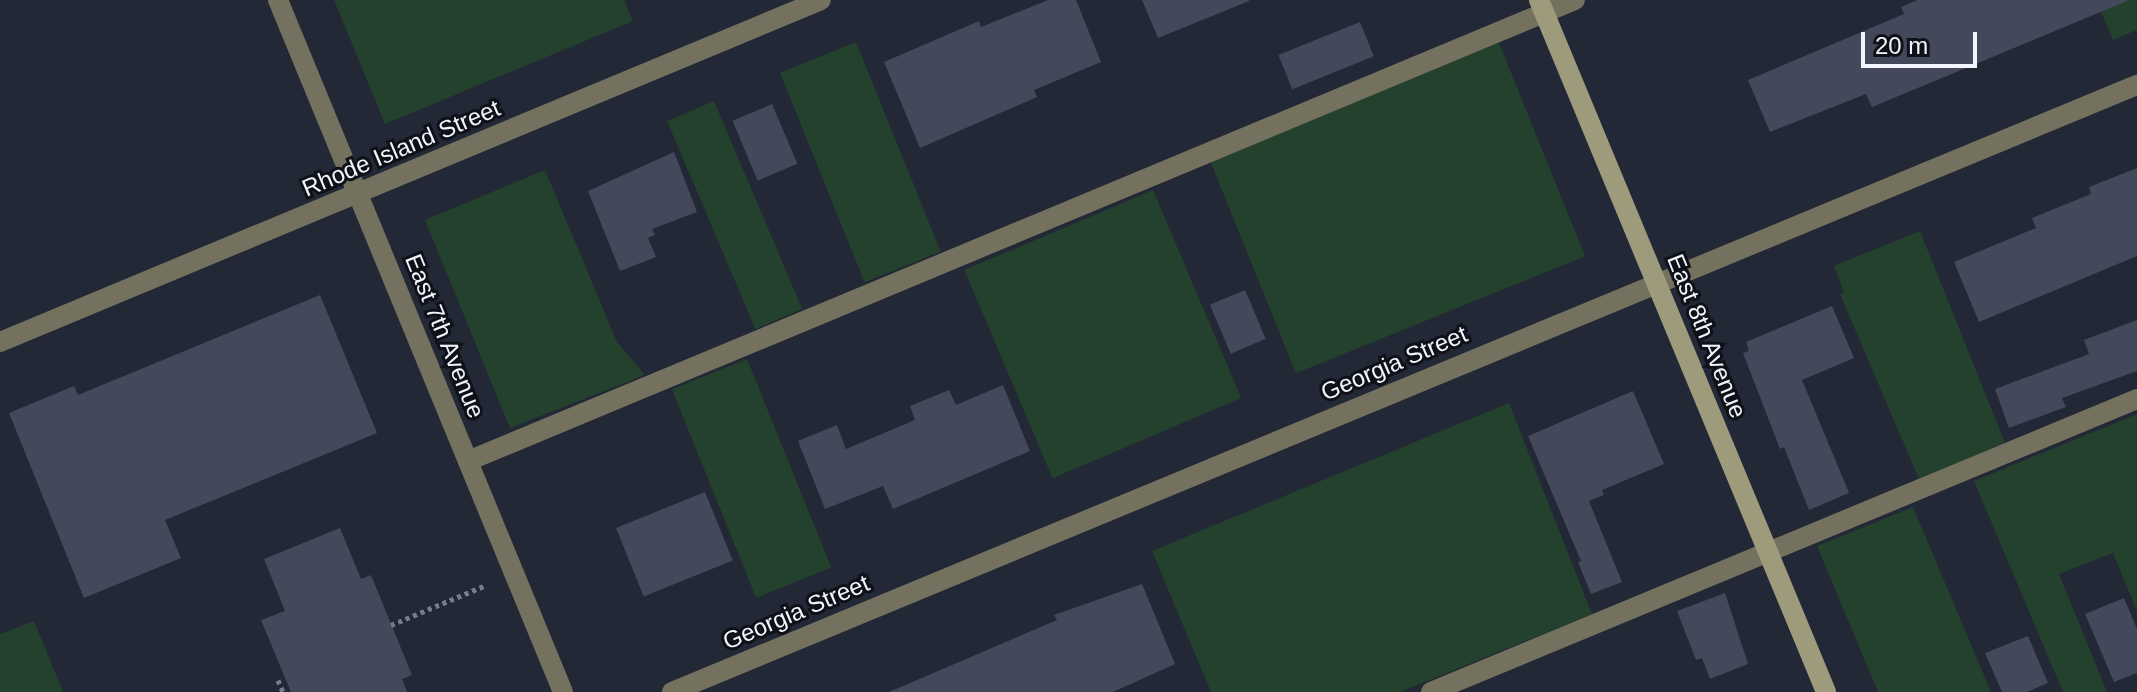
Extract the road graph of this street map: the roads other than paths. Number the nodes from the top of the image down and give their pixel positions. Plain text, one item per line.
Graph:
1 (278, 0) edge
2 (821, 0) edge
3 (1575, 0) edge
4 (1542, 6) edge
5 (2137, 85) edge
6 (359, 194) junction
7 (1657, 282) junction
8 (0, 342) edge
9 (2137, 399) edge
10 (468, 461) junction
11 (1768, 551) junction
12 (563, 692) edge
13 (672, 692) edge
14 (1431, 692) edge
15 (1826, 692) edge

1 - 6 street, East 7th Avenue
2 - 6 street, Rhode Island Street
3 - 4 street
4 - 7 street, East 8th Avenue
4 - 10 street
5 - 7 street, Georgia Street
6 - 8 street, Rhode Island Street
6 - 10 street, East 7th Avenue
7 - 11 street, East 8th Avenue
7 - 13 street, Georgia Street
9 - 11 street
10 - 12 street, East 7th Avenue
11 - 14 street
11 - 15 street, East 8th Avenue

